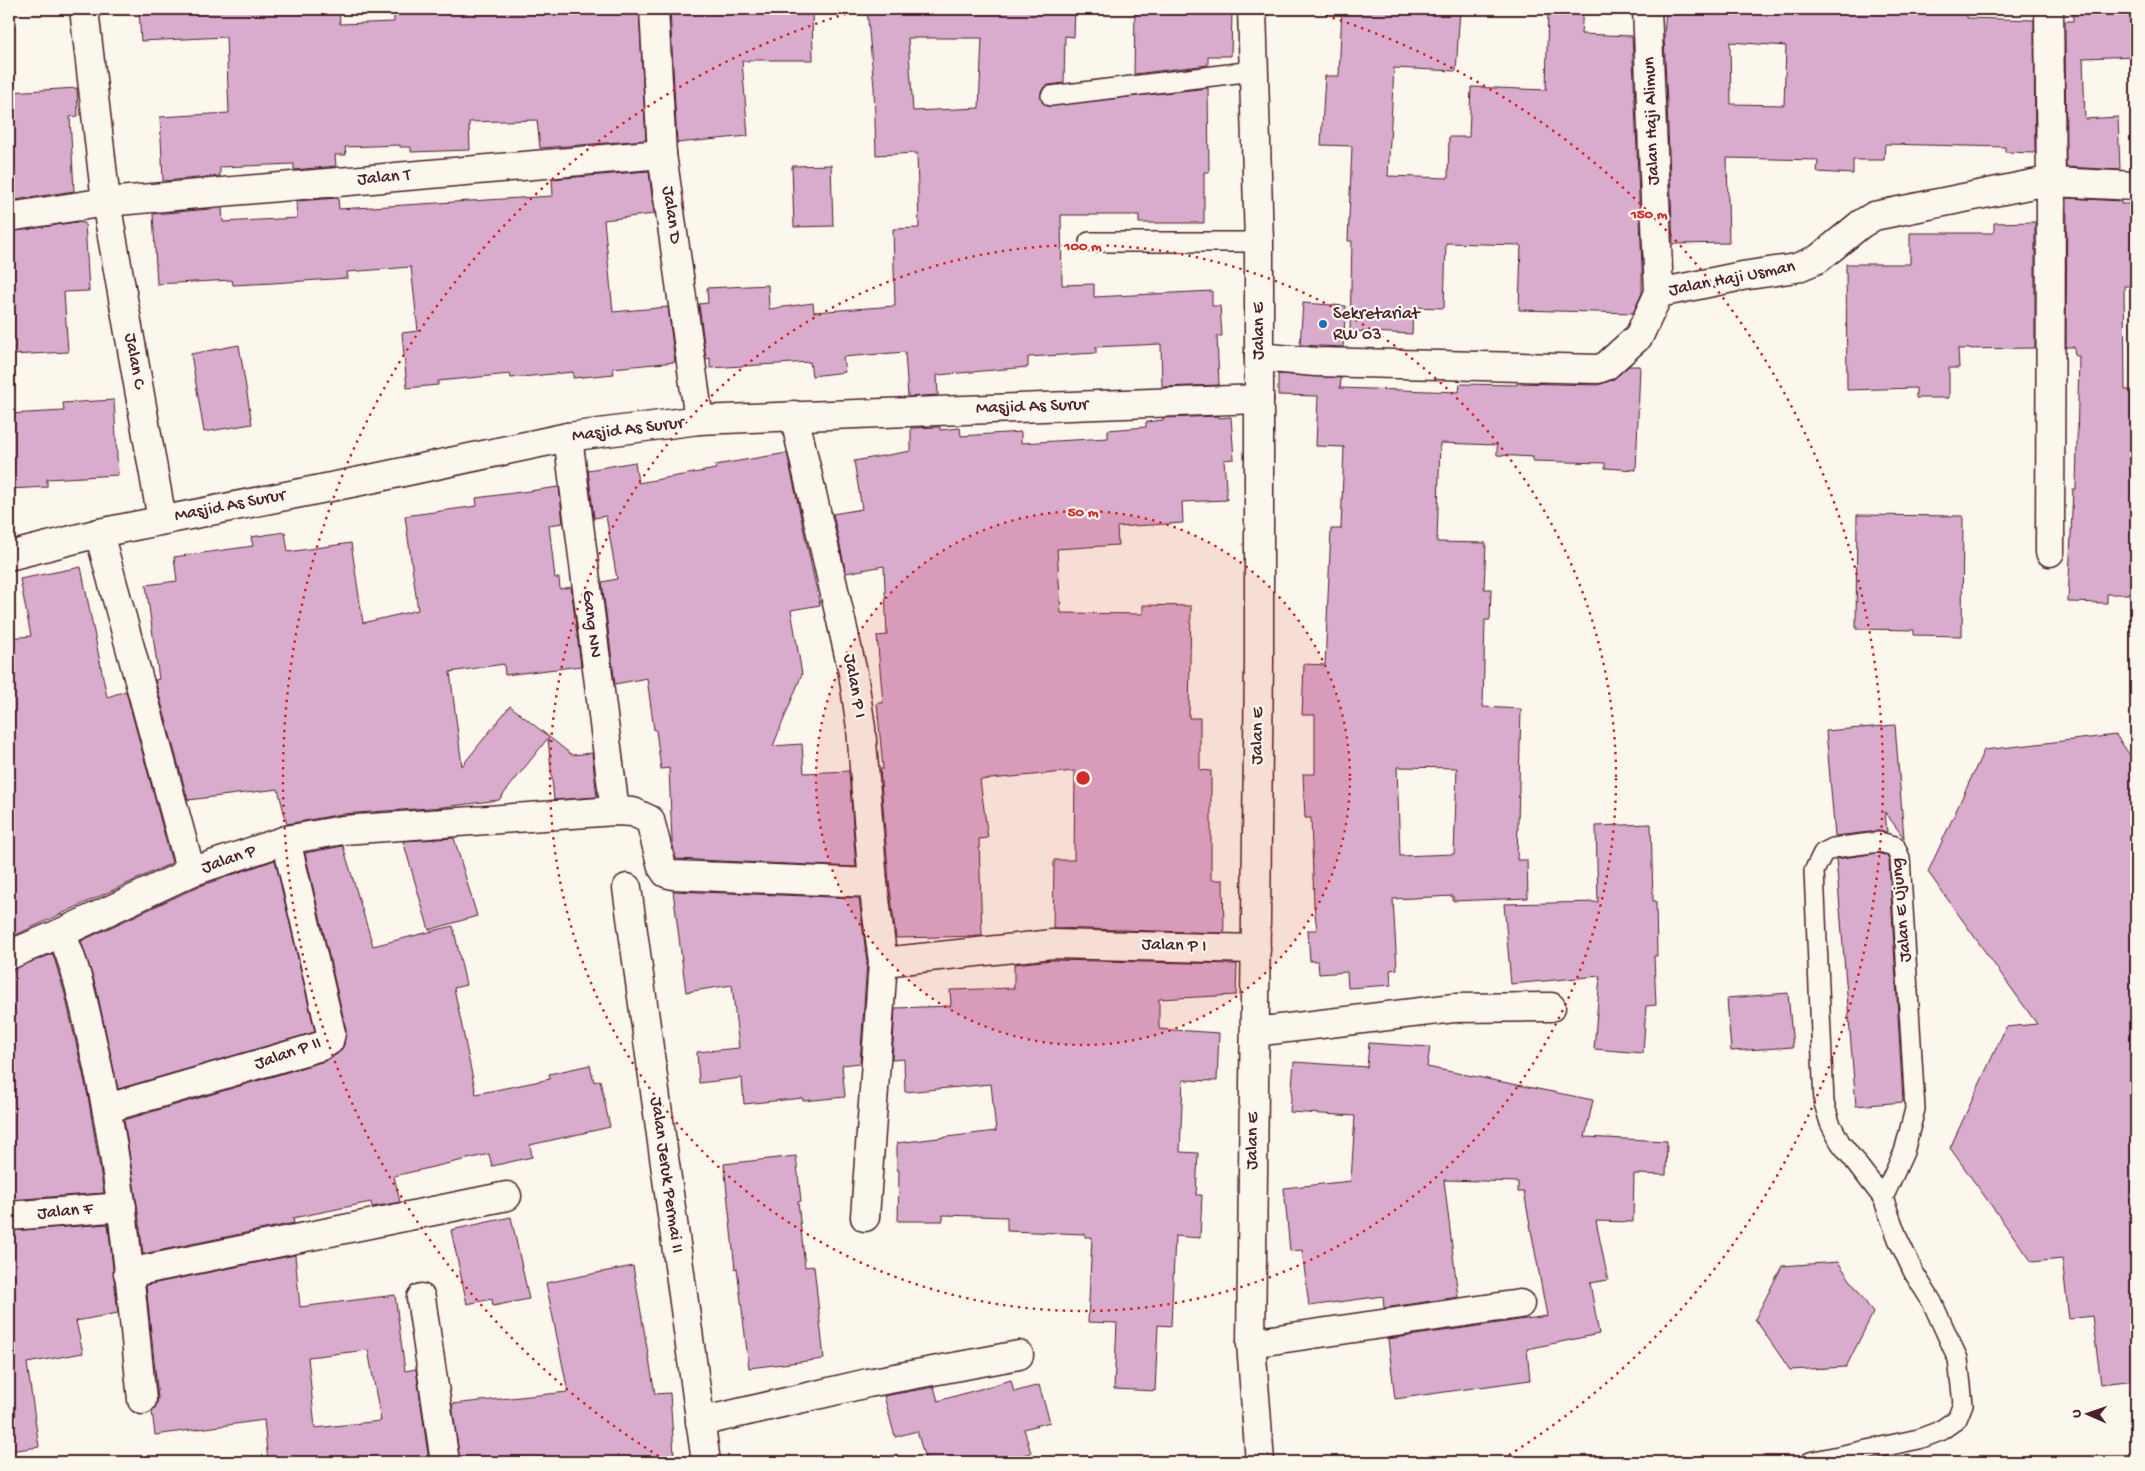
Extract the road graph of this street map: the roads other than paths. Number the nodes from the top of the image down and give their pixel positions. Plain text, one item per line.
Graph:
1 (84, 9) edge
2 (654, 9) edge
3 (1252, 9) edge
4 (1647, 9) edge
5 (2049, 9) edge
6 (1253, 71) junction
7 (1051, 96) dead end
8 (662, 154) junction
9 (2051, 182) junction
10 (2136, 186) edge
11 (106, 202) junction
12 (9, 216) edge
13 (1089, 242) dead end
14 (1259, 242) junction
15 (1659, 293) junction
16 (1259, 357) junction
17 (1259, 399) junction
18 (794, 415) junction
19 (698, 420) junction
20 (568, 437) junction
21 (162, 520) junction
22 (99, 533) junction
23 (2050, 552) dead end
24 (9, 556) edge
25 (615, 810) junction
26 (286, 840) junction
27 (191, 872) junction
28 (873, 883) junction
29 (627, 888) dead end
30 (61, 934) junction
31 (1256, 949) junction
32 (9, 955) edge
33 (883, 962) junction
34 (1551, 1007) dead end
35 (1255, 1032) junction
36 (108, 1108) junction
37 (507, 1196) dead end
38 (1883, 1198) junction
39 (122, 1206) junction
40 (9, 1216) edge
41 (865, 1217) dead end
42 (128, 1273) junction
43 (421, 1298) dead end
44 (1520, 1304) dead end
45 (1251, 1343) junction
46 (1019, 1355) dead end
47 (142, 1400) dead end
48 (700, 1422) junction
49 (444, 1462) edge
50 (706, 1462) edge
51 (1260, 1462) edge
52 (1810, 1462) edge

1 - 11 street, Jalan C
2 - 8 street, Jalan D
3 - 6 street, Jalan E
4 - 15 street, Jalan Haji Alimun
5 - 9 street
6 - 7 lane
6 - 14 street, Jalan E
8 - 11 street, Jalan T
8 - 19 street, Jalan D
9 - 10 street, Jalan Haji Usman
9 - 15 street, Jalan Haji Usman
9 - 23 street
11 - 12 street
11 - 21 street, Jalan C
13 - 14 lane
14 - 16 street, Jalan E
15 - 16 street, Jalan Haji Usman
16 - 17 street, Jalan E
17 - 18 street, Masjid As Surur
17 - 31 street, Jalan E
18 - 19 street, Masjid As Surur
18 - 28 street, Jalan P I
19 - 20 street, Masjid As Surur
20 - 21 street, Masjid As Surur
20 - 25 street, Gang NN
21 - 22 street, Masjid As Surur
22 - 24 street, Masjid As Surur
22 - 27 street, Jalan P
25 - 26 street, Jalan P
25 - 28 street, Jalan P
26 - 27 street, Jalan P
26 - 36 street, Jalan P II
27 - 30 street
28 - 33 street, Jalan P I
29 - 48 street, Jalan Jeruk Permai II
30 - 32 street
30 - 36 street
31 - 33 street, Jalan P I
31 - 35 street, Jalan E
33 - 41 street, Jalan P I
34 - 35 street
35 - 45 street, Jalan E
36 - 39 street
37 - 42 street
38 - 38 lane, Jalan E Ujung
38 - 52 lane, Jalan E Ujung
39 - 40 street, Jalan F
39 - 42 street
42 - 47 street
43 - 49 street
44 - 45 street
45 - 51 street, Jalan E
46 - 48 street
48 - 50 street, Jalan Jeruk Permai II

